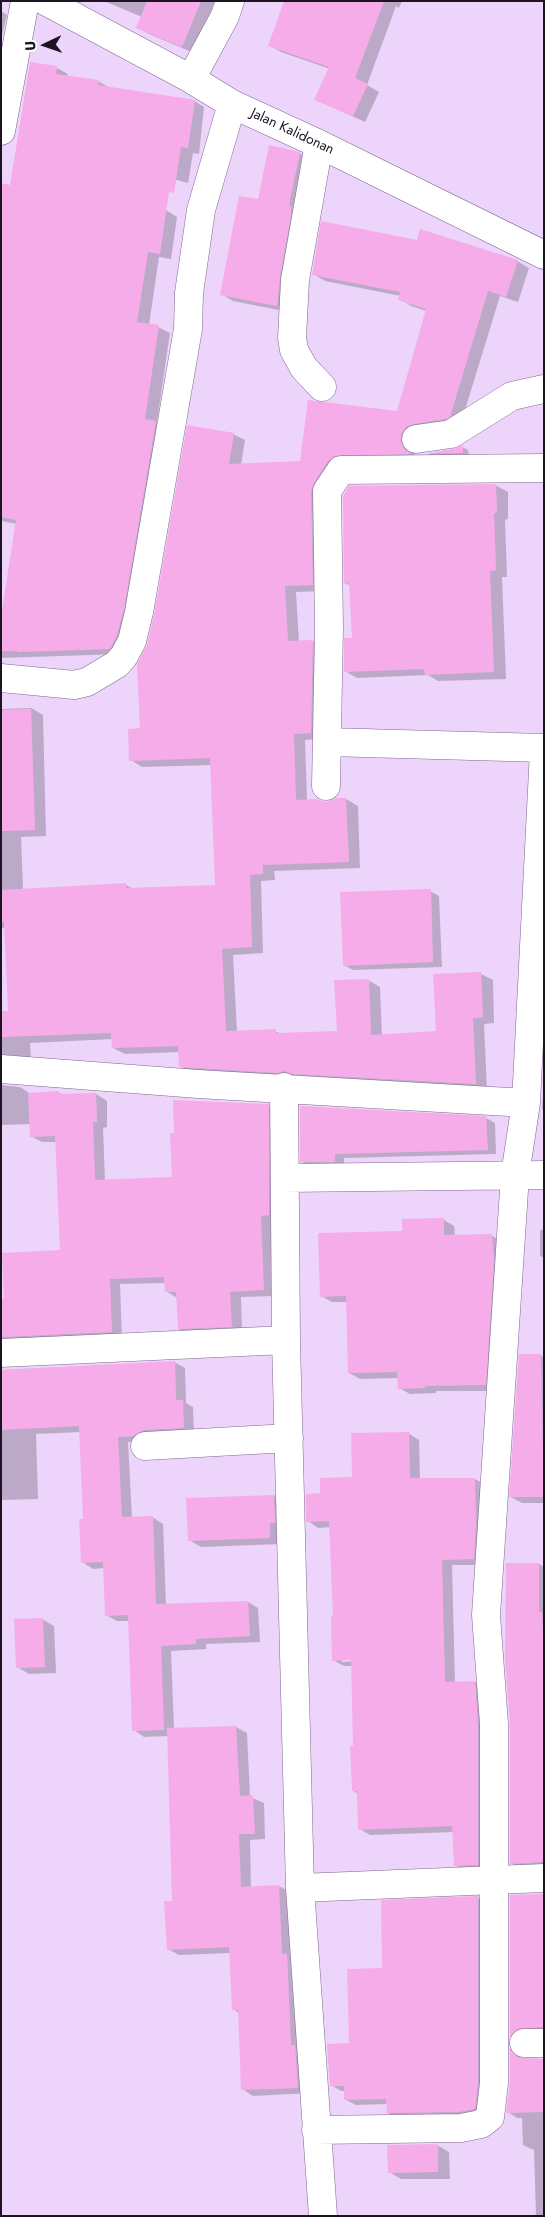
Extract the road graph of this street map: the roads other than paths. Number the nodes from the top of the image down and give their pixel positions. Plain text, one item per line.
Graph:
1 (25, 1) edge
2 (44, 1) edge
3 (230, 1) edge
4 (191, 79) junction
5 (232, 104) junction
6 (1, 131) edge
7 (318, 144) junction
8 (544, 255) edge
9 (322, 387) dead end
10 (544, 389) edge
11 (416, 439) dead end
12 (544, 468) edge
13 (1, 678) edge
14 (327, 742) junction
15 (543, 761) edge
16 (326, 786) dead end
17 (540, 891) edge
18 (1, 1069) edge
19 (284, 1087) junction
20 (526, 1103) junction
21 (515, 1175) junction
22 (544, 1175) edge
23 (285, 1178) junction
24 (286, 1340) junction
25 (1, 1352) edge
26 (289, 1438) junction
27 (145, 1446) dead end
28 (544, 1878) edge
29 (495, 1880) junction
30 (300, 1888) junction
31 (316, 2130) junction
32 (323, 2216) edge

1 - 6 street
2 - 4 street, Jalan Kalidonan
3 - 4 street
4 - 5 street, Jalan Kalidonan
5 - 7 street, Jalan Kalidonan
5 - 13 street
7 - 8 street, Jalan Kalidonan
7 - 9 street
10 - 11 street
12 - 14 street
14 - 15 street
14 - 16 street
15 - 17 street
17 - 20 street
18 - 19 street
19 - 20 street
19 - 23 street
20 - 21 street
21 - 22 street
21 - 23 street
21 - 29 street
23 - 24 street
24 - 25 street
24 - 26 street
26 - 27 street
26 - 30 street
28 - 29 street
29 - 30 street
29 - 31 street
30 - 31 street
31 - 32 street

